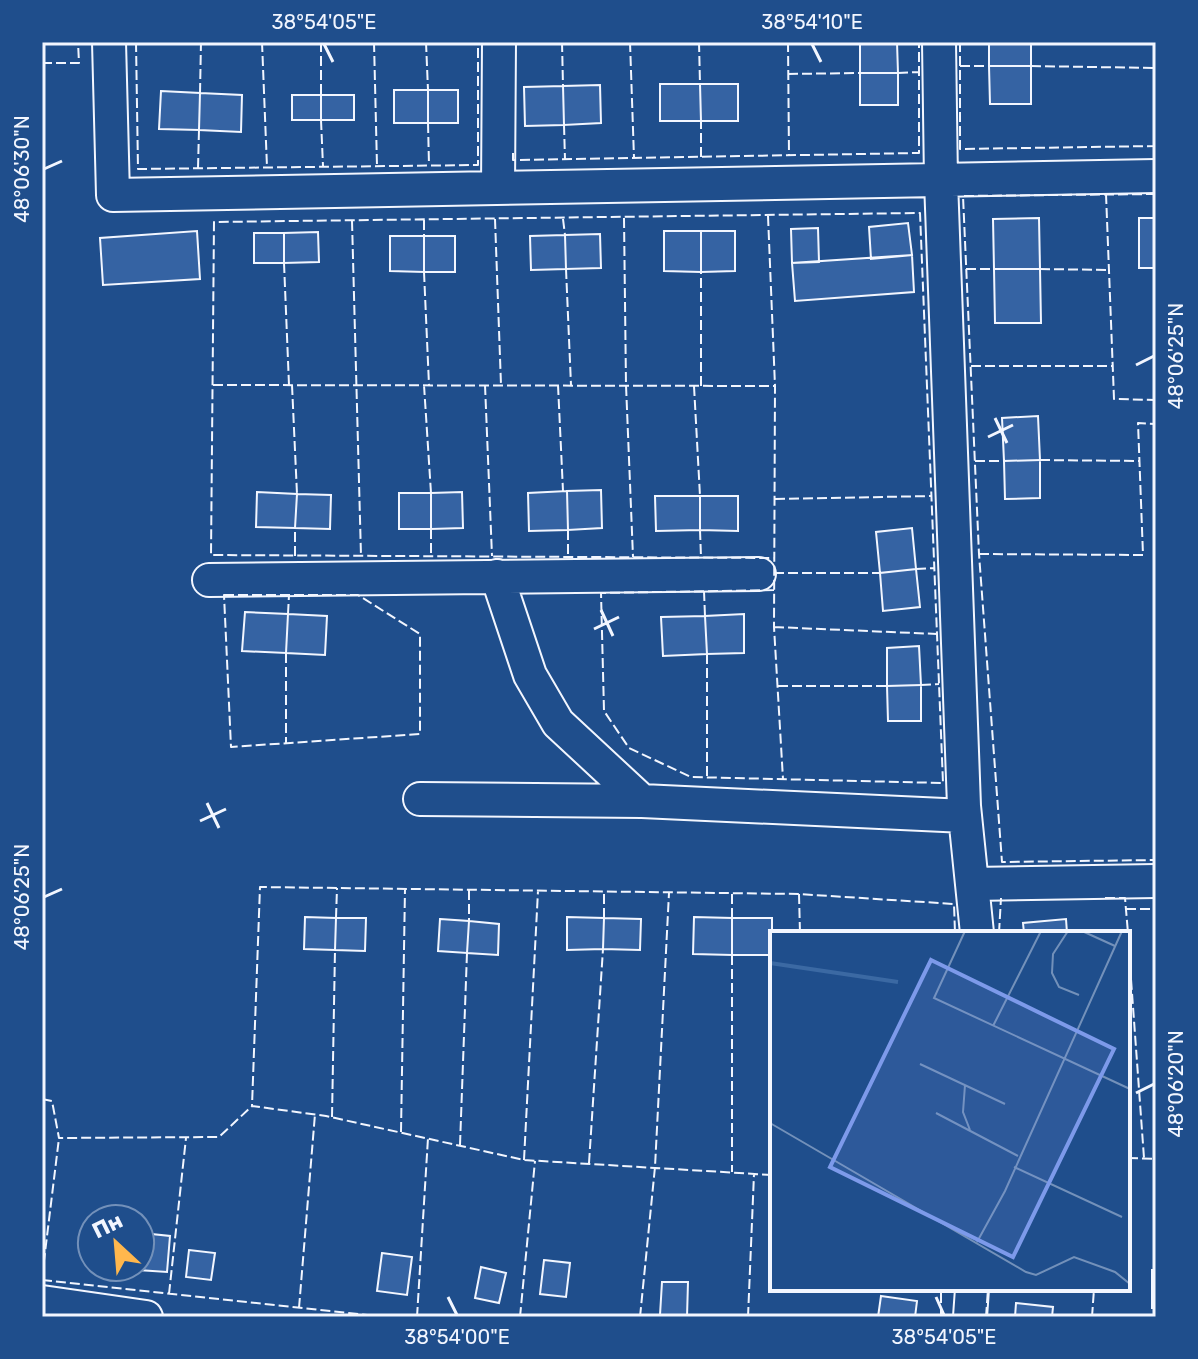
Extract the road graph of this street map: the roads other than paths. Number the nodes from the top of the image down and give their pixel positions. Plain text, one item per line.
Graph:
1 (109, 42) edge
2 (499, 42) edge
3 (939, 42) edge
4 (1156, 176) edge
5 (941, 181) junction
6 (498, 188) junction
7 (759, 574) dead end
8 (497, 576) junction
9 (209, 580) dead end
10 (420, 799) dead end
11 (642, 801) junction
12 (965, 816) junction
13 (1156, 881) edge
14 (972, 884) junction
15 (977, 931) edge
16 (972, 1291) edge
17 (42, 1302) edge
18 (146, 1317) edge
19 (970, 1317) edge

1 - 6 street
2 - 6 street
3 - 5 street
4 - 5 street
5 - 6 street
5 - 12 street
7 - 8 street
8 - 9 street
8 - 11 street
10 - 11 street
11 - 12 street
12 - 14 street
13 - 14 street
14 - 15 street
16 - 19 street
17 - 18 street

